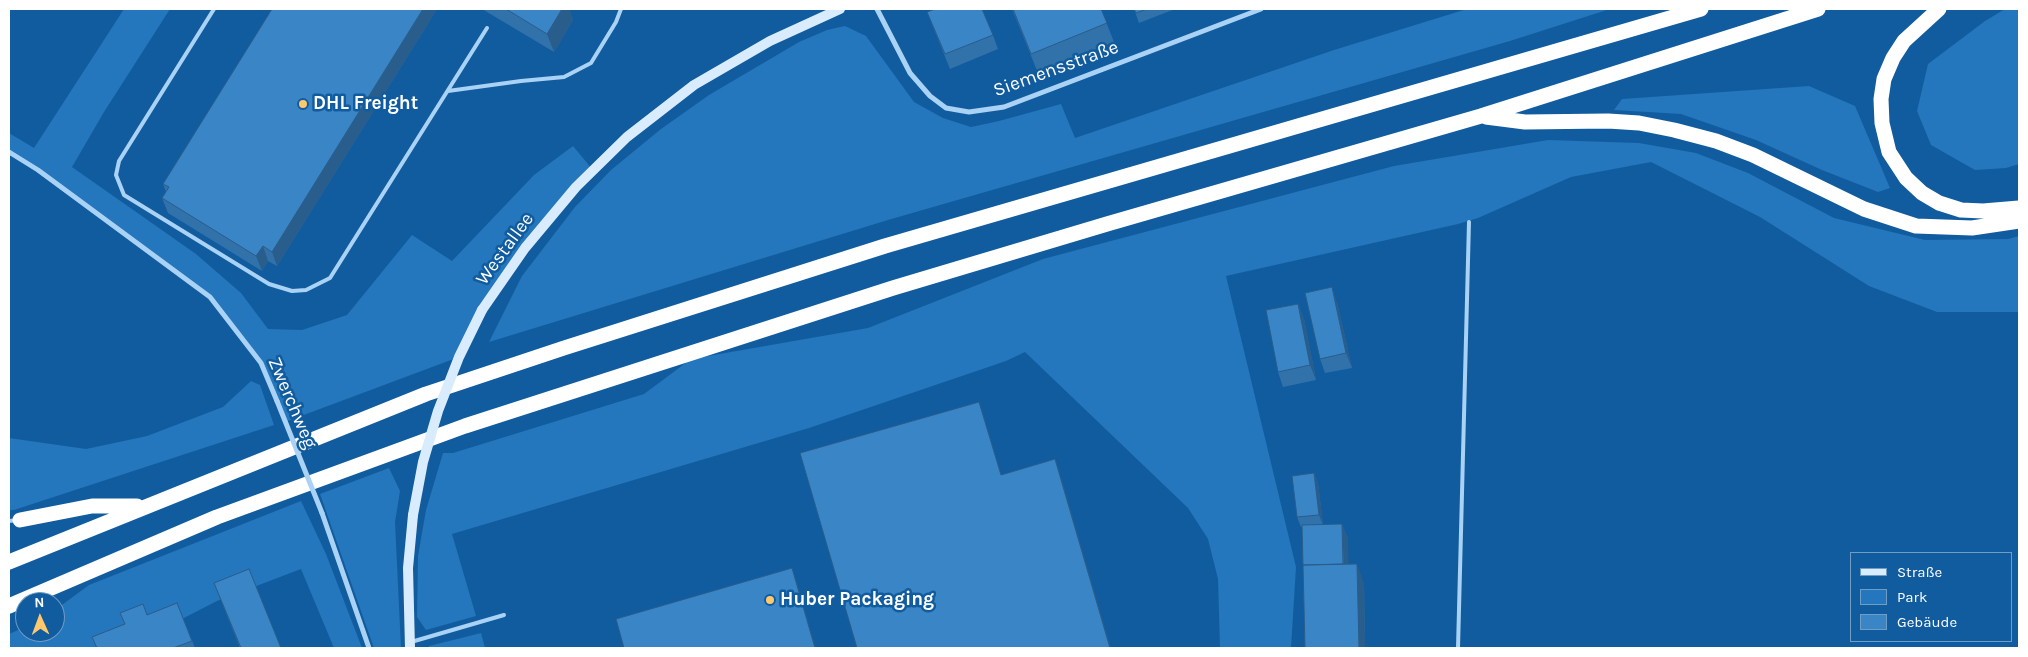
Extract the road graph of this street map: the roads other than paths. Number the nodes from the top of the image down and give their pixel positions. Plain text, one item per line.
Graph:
1 (214, 9) edge
2 (620, 9) edge
3 (840, 9) edge
4 (877, 9) edge
5 (1261, 9) edge
6 (1701, 9) edge
7 (1818, 9) edge
8 (1939, 9) edge
9 (487, 28) dead end
10 (448, 91) junction
11 (1481, 116) junction
12 (9, 152) edge
13 (2019, 208) edge
14 (2019, 221) edge
15 (1469, 222) dead end
16 (144, 506) junction
17 (14, 520) edge
18 (9, 562) edge
19 (9, 606) edge
20 (504, 615) dead end
21 (409, 645) edge
22 (369, 648) edge
23 (1458, 648) edge

1 - 10 lane
2 - 10 lane
3 - 21 main road, Westallee, bridge
4 - 5 street, Siemensstraße
6 - 16 highway
7 - 11 highway
8 - 13 highway
9 - 10 lane
11 - 14 highway
11 - 19 highway
12 - 22 street, Zwerchweg, bridge
15 - 23 lane
16 - 17 highway
16 - 18 highway
20 - 21 lane

